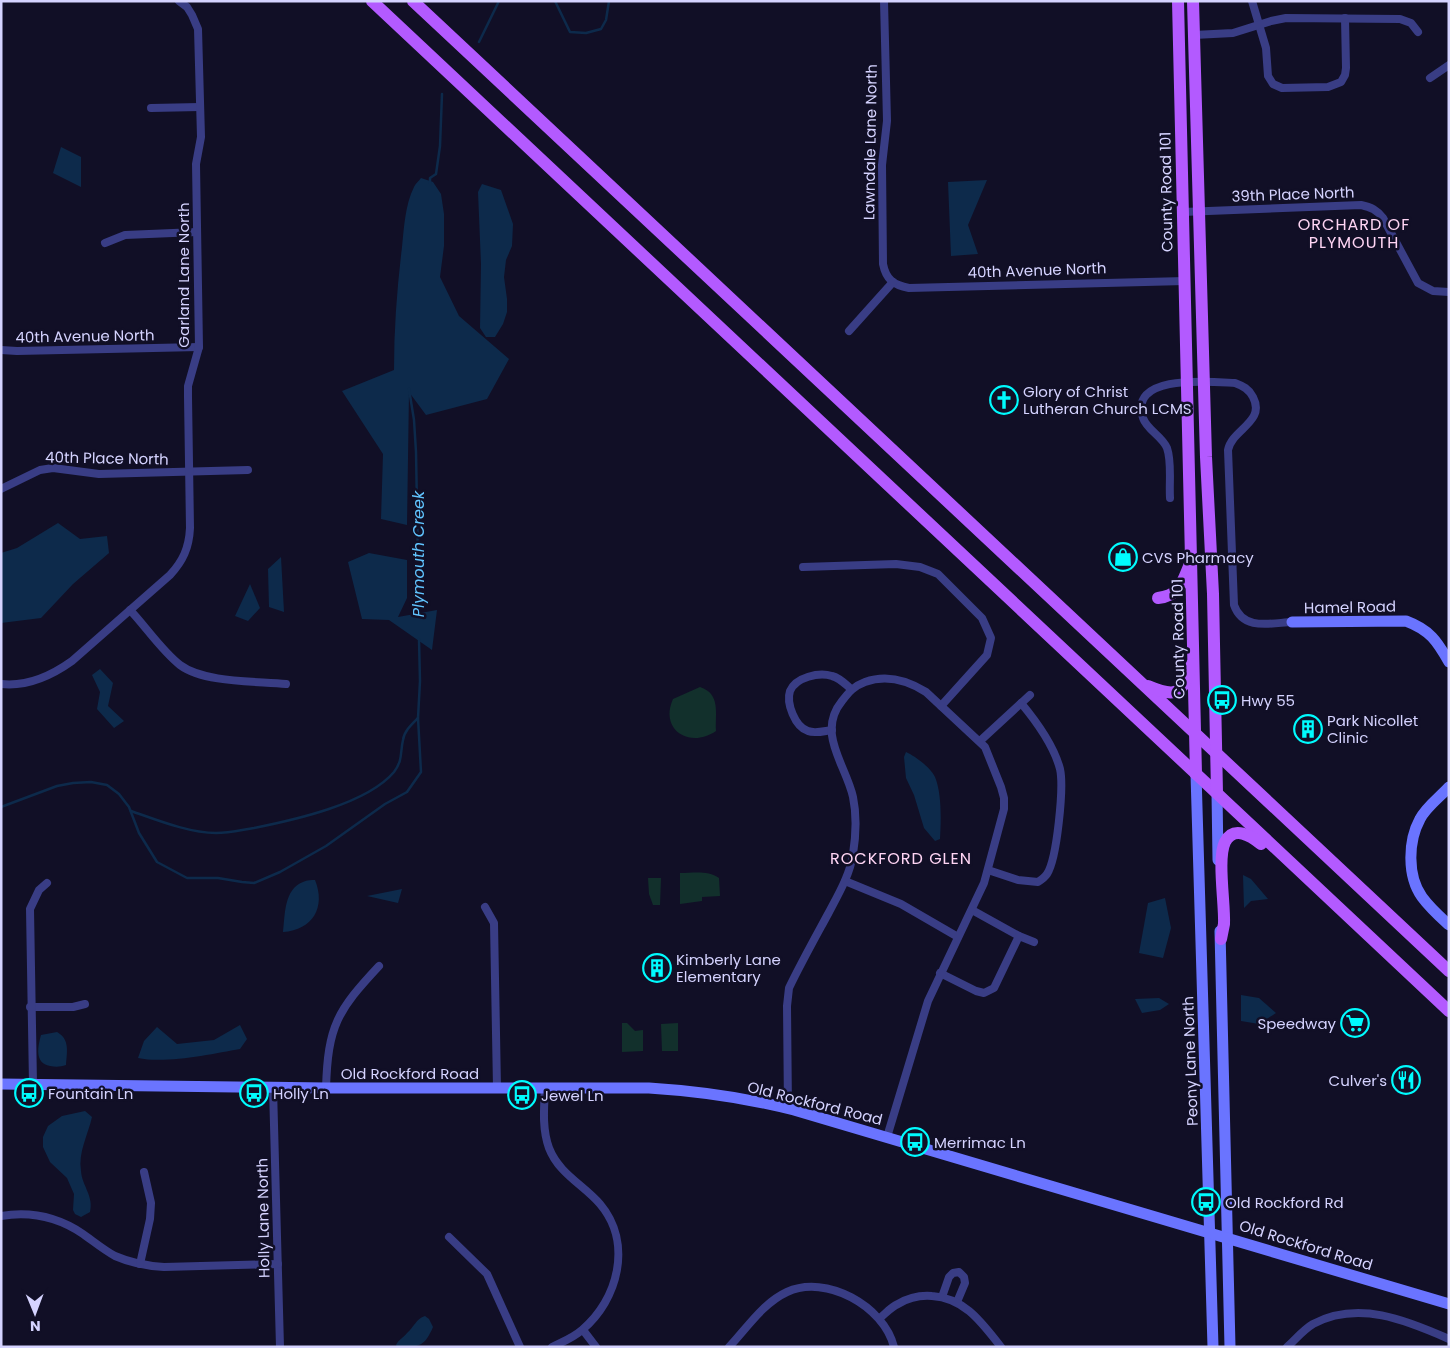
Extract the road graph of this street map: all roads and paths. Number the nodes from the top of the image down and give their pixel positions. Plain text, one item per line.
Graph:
1 (179, 1) edge
2 (372, 1) edge
3 (413, 1) edge
4 (884, 1) edge
5 (1178, 1) edge
6 (1193, 1) edge
7 (1252, 1) edge
8 (1345, 18) junction
9 (1259, 25) junction
10 (1418, 32) dead end
11 (1194, 35) junction
12 (1449, 65) edge
13 (1430, 78) dead end
14 (200, 107) junction
15 (151, 108) dead end
16 (1183, 212) junction
17 (1199, 212) junction
18 (197, 232) junction
19 (105, 243) dead end
20 (1184, 281) junction
21 (892, 282) junction
22 (1449, 292) edge
23 (849, 331) dead end
24 (199, 347) junction
25 (1, 350) edge
26 (1203, 382) junction
27 (1187, 383) junction
28 (248, 470) dead end
29 (189, 472) junction
30 (1, 489) edge
31 (1170, 498) dead end
32 (1192, 559) junction
33 (803, 567) dead end
34 (1158, 598) dead end
35 (130, 610) junction
36 (1292, 622) joint
37 (1195, 657) junction
38 (1449, 662) edge
39 (1140, 683) junction
40 (1, 684) edge
41 (286, 684) dead end
42 (851, 689) junction
43 (1030, 695) dead end
44 (1021, 703) junction
45 (941, 706) junction
46 (832, 730) junction
47 (1196, 735) junction
48 (980, 742) junction
49 (1217, 754) junction
50 (1196, 774) junction
51 (1449, 787) edge
52 (1217, 793) junction
53 (988, 870) junction
54 (845, 881) junction
55 (47, 883) dead end
56 (1330, 900) junction
57 (485, 907) dead end
58 (972, 910) junction
59 (1449, 926) edge
60 (1019, 936) junction
61 (958, 937) junction
62 (1221, 939) junction
63 (1034, 942) dead end
64 (379, 966) dead end
65 (1449, 971) edge
66 (940, 973) junction
67 (85, 1004) dead end
68 (30, 1007) junction
69 (1449, 1011) edge
70 (1, 1084) edge
71 (33, 1084) junction
72 (273, 1088) junction
73 (326, 1088) junction
74 (497, 1088) junction
75 (545, 1088) junction
76 (788, 1109) junction
77 (886, 1137) junction
78 (144, 1172) dead end
79 (1, 1216) edge
80 (1210, 1232) junction
81 (449, 1237) dead end
82 (1226, 1237) junction
83 (140, 1264) junction
84 (278, 1264) junction
85 (942, 1296) junction
86 (957, 1302) junction
87 (1449, 1304) edge
88 (880, 1318) junction
89 (583, 1330) junction
90 (1449, 1339) edge
91 (280, 1347) edge
92 (520, 1347) edge
93 (552, 1347) edge
94 (596, 1347) edge
95 (729, 1347) edge
96 (894, 1347) edge
97 (1001, 1347) edge
98 (1213, 1347) edge
99 (1230, 1347) edge
100 (1287, 1347) edge

1 - 14 street, Garland Lane North
2 - 50 main road
3 - 39 main road
4 - 21 street, Lawndale Lane North
5 - 16 main road, County Road 101
6 - 11 main road
7 - 9 street
8 - 9 street
8 - 9 street
8 - 10 street
9 - 11 street
11 - 17 main road
12 - 13 street
14 - 15 street
14 - 18 street, Garland Lane North
16 - 17 street, 39th Place North
16 - 20 main road, County Road 101
17 - 22 street, 39th Place North
17 - 26 main road
18 - 19 street
18 - 24 street, Garland Lane North
20 - 21 street, 40th Avenue North
20 - 27 main road, County Road 101
21 - 23 street
24 - 25 street, 40th Avenue North
24 - 29 street, Garland Lane North
26 - 27 street
26 - 36 street
26 - 49 main road
27 - 31 street
27 - 32 main road, County Road 101
28 - 29 street, 40th Place North
29 - 30 street, 40th Place North
29 - 35 street, Garland Lane North
32 - 34 main road
32 - 37 main road, County Road 101
33 - 45 street
35 - 40 street, Garland Lane North
35 - 41 street
36 - 38 street, Hamel Road
37 - 39 main road
37 - 47 main road, County Road 101
39 - 47 main road
42 - 45 street
42 - 46 street
42 - 46 street
43 - 44 street
44 - 48 street
44 - 53 street
45 - 48 street
46 - 54 street
47 - 49 main road
47 - 50 main road, County Road 101
48 - 53 street
49 - 52 main road
49 - 65 main road
50 - 52 main road
50 - 80 street, Peony Lane North
51 - 59 street
52 - 56 main road
52 - 62 street
53 - 58 street
54 - 61 street
54 - 76 street
55 - 68 street
56 - 62 main road
56 - 69 main road
57 - 74 street
58 - 60 street
58 - 61 street
60 - 63 street
60 - 66 street
61 - 66 street
62 - 82 street
64 - 73 street
66 - 77 street
67 - 68 street
68 - 71 street
70 - 71 street, Old Rockford Road
71 - 72 street, Old Rockford Road
72 - 73 street, Old Rockford Road
72 - 84 street, Holly Lane North
73 - 74 street, Old Rockford Road
74 - 75 street, Old Rockford Road
75 - 76 street, Old Rockford Road
75 - 89 street
76 - 77 street, Old Rockford Road
77 - 80 street, Old Rockford Road
78 - 83 street
79 - 83 street
80 - 82 street, Old Rockford Road
80 - 98 street, Peony Lane North
81 - 92 street
82 - 87 street, Old Rockford Road
82 - 99 street
83 - 84 street
84 - 91 street, Holly Lane North
85 - 86 street
85 - 86 street
85 - 88 street
86 - 97 street
88 - 95 street
88 - 96 street
89 - 93 street
89 - 94 street
90 - 100 street

